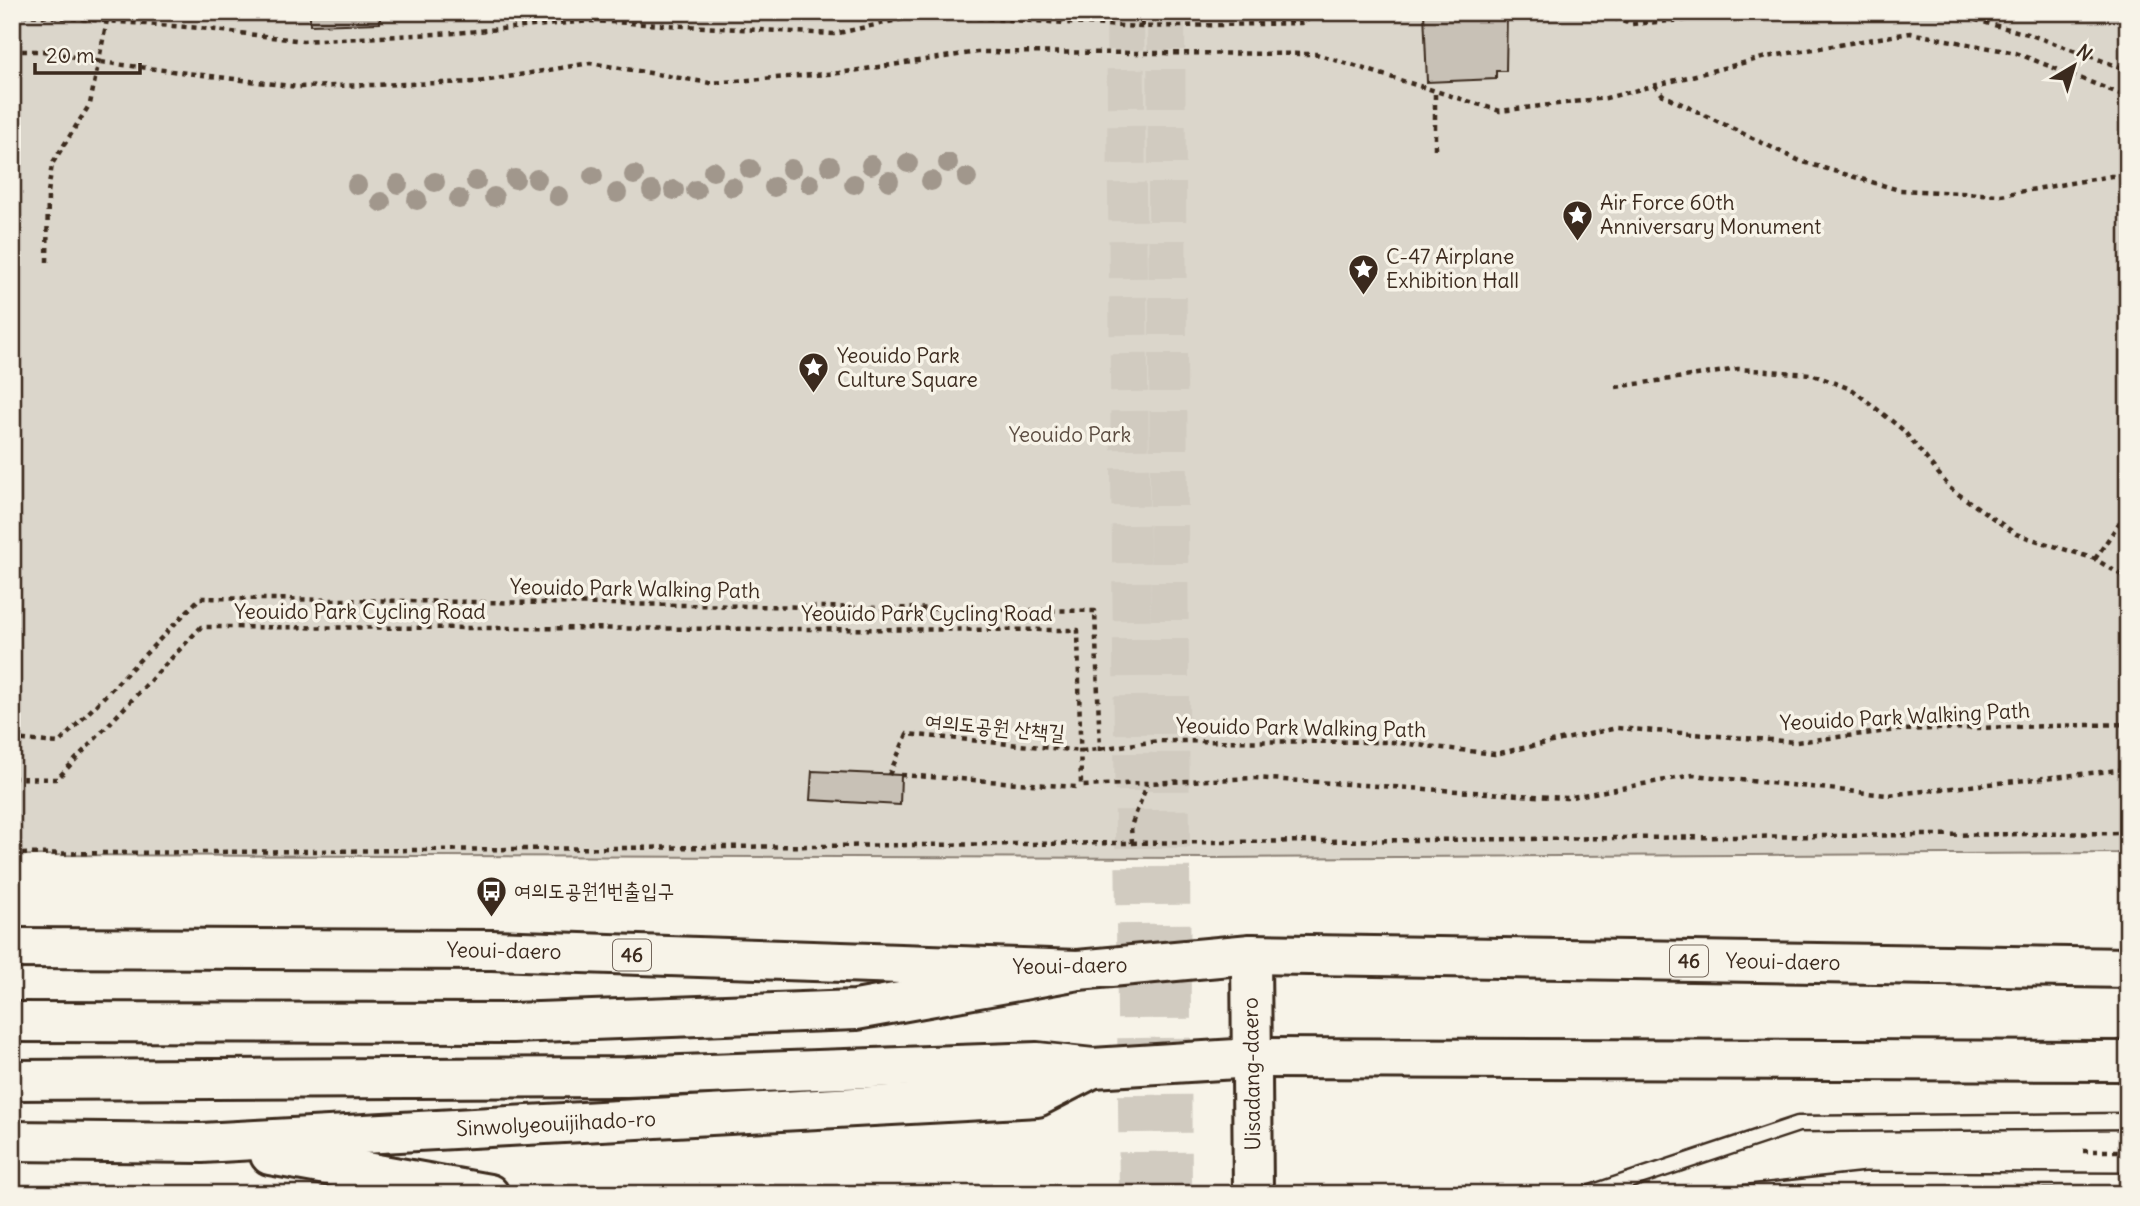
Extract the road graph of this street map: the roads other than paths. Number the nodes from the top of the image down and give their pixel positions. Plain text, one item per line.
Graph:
1 (12, 948) edge
2 (1251, 954) junction
3 (2128, 968) edge
4 (1078, 970) junction
5 (12, 1023) edge
6 (1252, 1058) junction
7 (2128, 1061) edge
8 (1093, 1068) junction
9 (12, 1080) edge
10 (2128, 1121) edge
11 (12, 1141) edge
12 (202, 1143) junction
13 (2128, 1181) edge
14 (489, 1194) edge
15 (1253, 1194) edge
16 (1588, 1194) edge
17 (1737, 1194) edge

1 - 4 main road, Yeoui-daero / 46
2 - 3 main road, Yeoui-daero / 46
2 - 4 main road, Yeoui-daero / 46
2 - 6 main road, Uisadang-daero
4 - 5 main road
6 - 7 main road
6 - 8 main road
6 - 15 main road, Uisadang-daero
8 - 9 main road
8 - 12 main road, Sinwolyeouijihado-ro
10 - 16 lane
11 - 12 main road, Sinwolyeouijihado-ro
12 - 14 main road
13 - 17 lane

